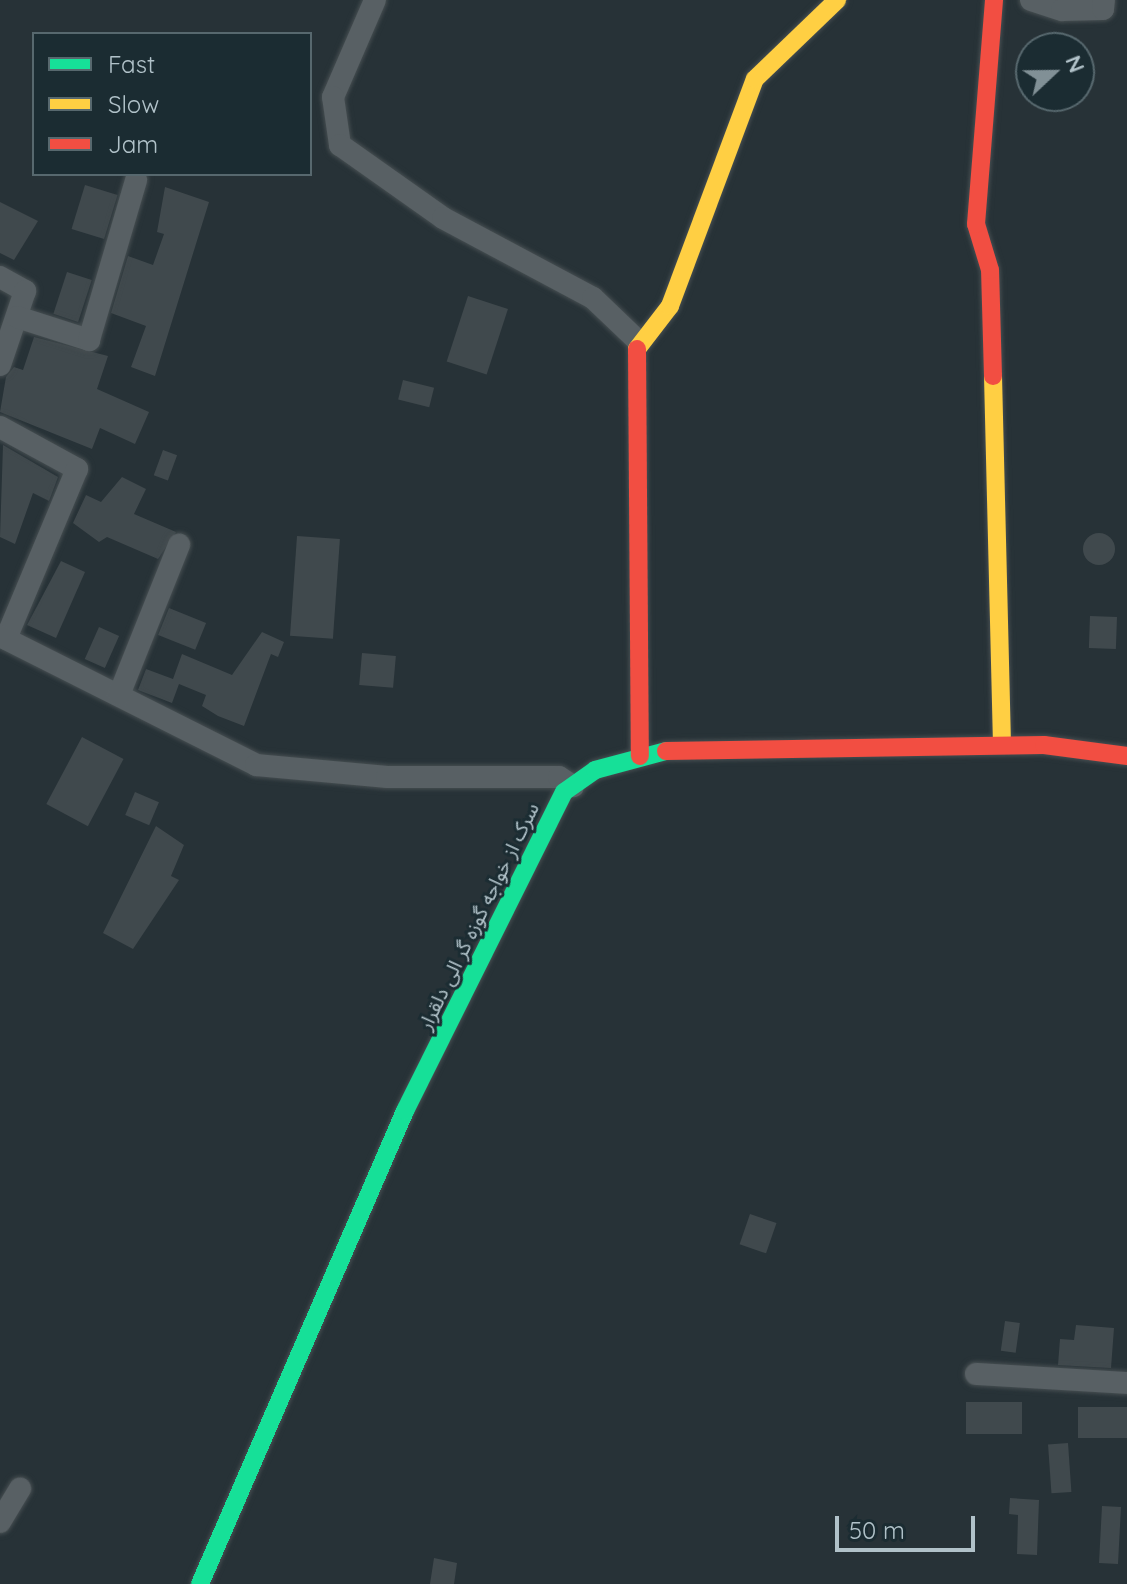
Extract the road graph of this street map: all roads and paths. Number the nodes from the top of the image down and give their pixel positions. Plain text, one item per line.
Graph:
1 (375, 0) edge
2 (837, 0) edge
3 (994, 0) edge
4 (1031, 0) edge
5 (1104, 0) edge
6 (136, 180) dead end
7 (0, 277) edge
8 (17, 317) junction
9 (637, 340) junction
10 (0, 365) edge
11 (0, 427) edge
12 (179, 545) dead end
13 (3, 637) edge
14 (119, 695) junction
15 (1002, 744) junction
16 (640, 756) junction
17 (1127, 756) edge
18 (573, 786) junction
19 (976, 1374) dead end
20 (1127, 1383) edge
21 (20, 1489) dead end
22 (0, 1522) edge
23 (200, 1584) edge

1 - 9 street
2 - 9 street
3 - 15 street
4 - 5 street
6 - 8 street
7 - 8 street
8 - 10 street
9 - 16 street
11 - 13 street
12 - 14 street
13 - 14 street
14 - 18 street
15 - 16 street
15 - 17 street
16 - 18 street
18 - 23 street, سرک از خواجه گوزه گر الی دلقرار
19 - 20 street
21 - 22 street

